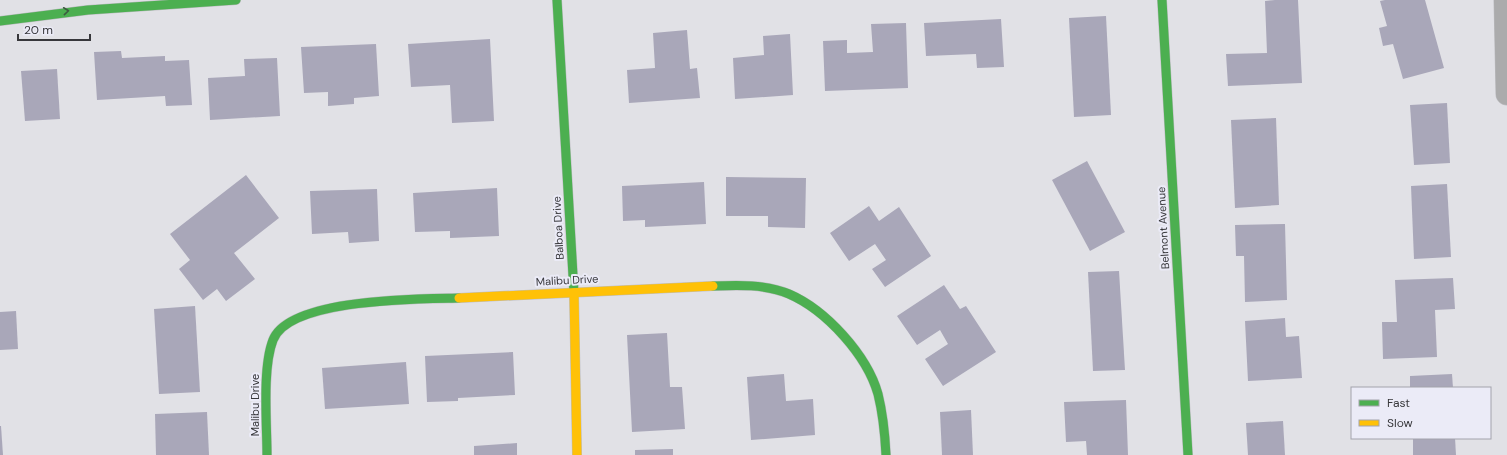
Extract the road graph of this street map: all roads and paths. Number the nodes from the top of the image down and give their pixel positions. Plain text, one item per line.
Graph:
1 (236, 0) edge
2 (558, 0) edge
3 (1162, 0) edge
4 (1505, 0) edge
5 (0, 21) edge
6 (1507, 94) edge
7 (574, 291) junction
8 (267, 455) edge
9 (577, 455) edge
10 (886, 455) edge
11 (1188, 455) edge

5 -> 1 street
2 - 7 street, Balboa Drive
3 - 11 street, Belmont Avenue
4 - 6 street
7 - 8 street, Malibu Drive
7 - 9 street, Balboa Drive
7 - 10 street, Malibu Drive

